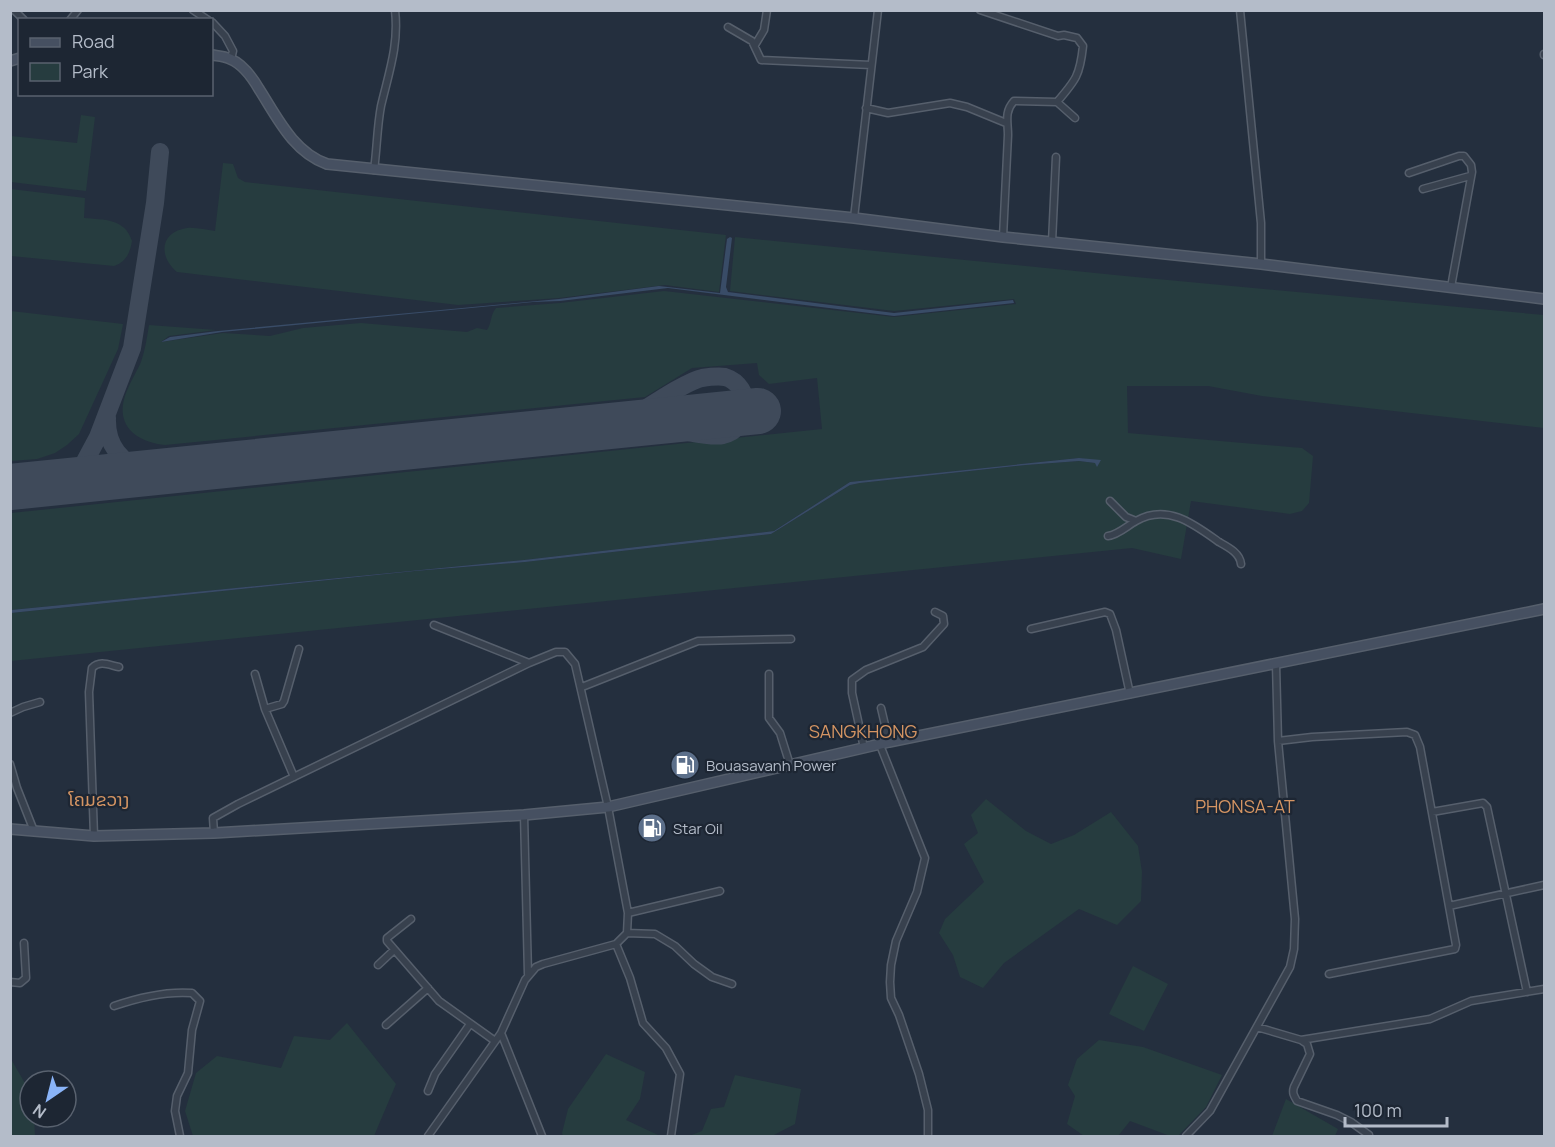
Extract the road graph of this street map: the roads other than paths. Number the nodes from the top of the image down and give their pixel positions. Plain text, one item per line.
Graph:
1 (395, 10) edge
2 (767, 10) edge
3 (878, 10) edge
4 (980, 10) edge
5 (1240, 10) edge
6 (213, 23) edge
7 (728, 27) dead end
8 (754, 45) junction
9 (213, 55) edge
10 (231, 59) junction
11 (871, 65) junction
12 (1057, 102) junction
13 (866, 108) junction
14 (1075, 118) dead end
15 (1006, 123) junction
16 (1056, 157) dead end
17 (374, 170) junction
18 (1409, 173) dead end
19 (1470, 176) junction
20 (1424, 189) dead end
21 (854, 218) junction
22 (1004, 237) junction
23 (1052, 242) junction
24 (1261, 264) junction
25 (1451, 287) junction
26 (1545, 299) edge
27 (1110, 501) dead end
28 (1136, 521) junction
29 (1108, 536) dead end
30 (1241, 564) dead end
31 (1545, 609) edge
32 (935, 612) dead end
33 (434, 625) dead end
34 (1031, 629) dead end
35 (791, 639) dead end
36 (299, 649) dead end
37 (529, 663) junction
38 (1276, 664) junction
39 (119, 667) dead end
40 (255, 674) dead end
41 (769, 674) dead end
42 (582, 687) junction
43 (1130, 694) junction
44 (40, 702) dead end
45 (880, 708) dead end
46 (265, 710) junction
47 (10, 713) edge
48 (1278, 741) junction
49 (884, 743) junction
50 (864, 748) junction
51 (10, 764) edge
52 (790, 765) junction
53 (294, 777) junction
54 (608, 807) junction
55 (1432, 812) junction
56 (524, 815) junction
57 (10, 829) edge
58 (34, 831) junction
59 (213, 833) junction
60 (94, 836) junction
61 (1545, 885) edge
62 (720, 891) dead end
63 (1507, 895) junction
64 (1449, 906) junction
65 (628, 913) junction
66 (411, 919) dead end
67 (627, 933) junction
68 (24, 944) dead end
69 (616, 944) junction
70 (394, 950) junction
71 (378, 965) dead end
72 (1329, 974) dead end
73 (529, 975) junction
74 (10, 982) edge
75 (732, 984) dead end
76 (428, 988) junction
77 (1545, 989) edge
78 (1527, 992) junction
79 (114, 1006) dead end
80 (470, 1024) junction
81 (386, 1025) dead end
82 (1257, 1027) junction
83 (501, 1033) junction
84 (1301, 1040) junction
85 (495, 1041) junction
86 (428, 1091) dead end
87 (1369, 1135) edge
88 (180, 1137) edge
89 (428, 1137) edge
90 (542, 1137) edge
91 (671, 1137) edge
92 (928, 1137) edge
93 (1186, 1137) edge

1 - 17 street
2 - 8 street
3 - 11 street
4 - 12 street
5 - 24 street
6 - 10 street
7 - 8 street
8 - 11 street
9 - 10 main road
10 - 17 main road
11 - 13 street
12 - 14 street
12 - 15 street
13 - 15 street
13 - 21 street
15 - 22 street
16 - 23 street
17 - 21 main road
18 - 19 street
19 - 20 street
19 - 25 street
21 - 22 main road
22 - 23 main road
23 - 24 main road
24 - 25 main road
25 - 26 main road
27 - 28 street
28 - 29 street
28 - 30 street
31 - 38 main road
32 - 50 street
33 - 37 street
34 - 43 street
35 - 42 street
36 - 46 street
37 - 42 street
37 - 53 street
38 - 43 main road
38 - 48 street
39 - 60 street
40 - 46 street
41 - 52 street
42 - 54 street
43 - 49 main road
44 - 47 street
45 - 49 street
46 - 53 street
48 - 55 street
48 - 82 street
49 - 50 main road
49 - 92 street
50 - 52 main road
51 - 58 street
52 - 54 main road
53 - 59 street
54 - 56 main road
54 - 65 street
55 - 63 street
55 - 64 street
56 - 59 main road
56 - 73 street
57 - 58 main road
58 - 60 main road
59 - 60 main road
61 - 63 street
62 - 65 street
63 - 64 street
63 - 78 street
64 - 72 street
65 - 67 street
66 - 70 street
67 - 69 street
67 - 75 street
68 - 74 street
69 - 73 street
69 - 91 street
70 - 71 street
70 - 76 street
73 - 83 street
76 - 80 street
76 - 81 street
77 - 78 street
78 - 84 street
79 - 88 street
80 - 85 street
80 - 86 street
82 - 84 street
82 - 93 street
83 - 85 street
83 - 90 street
84 - 87 street
85 - 89 street

